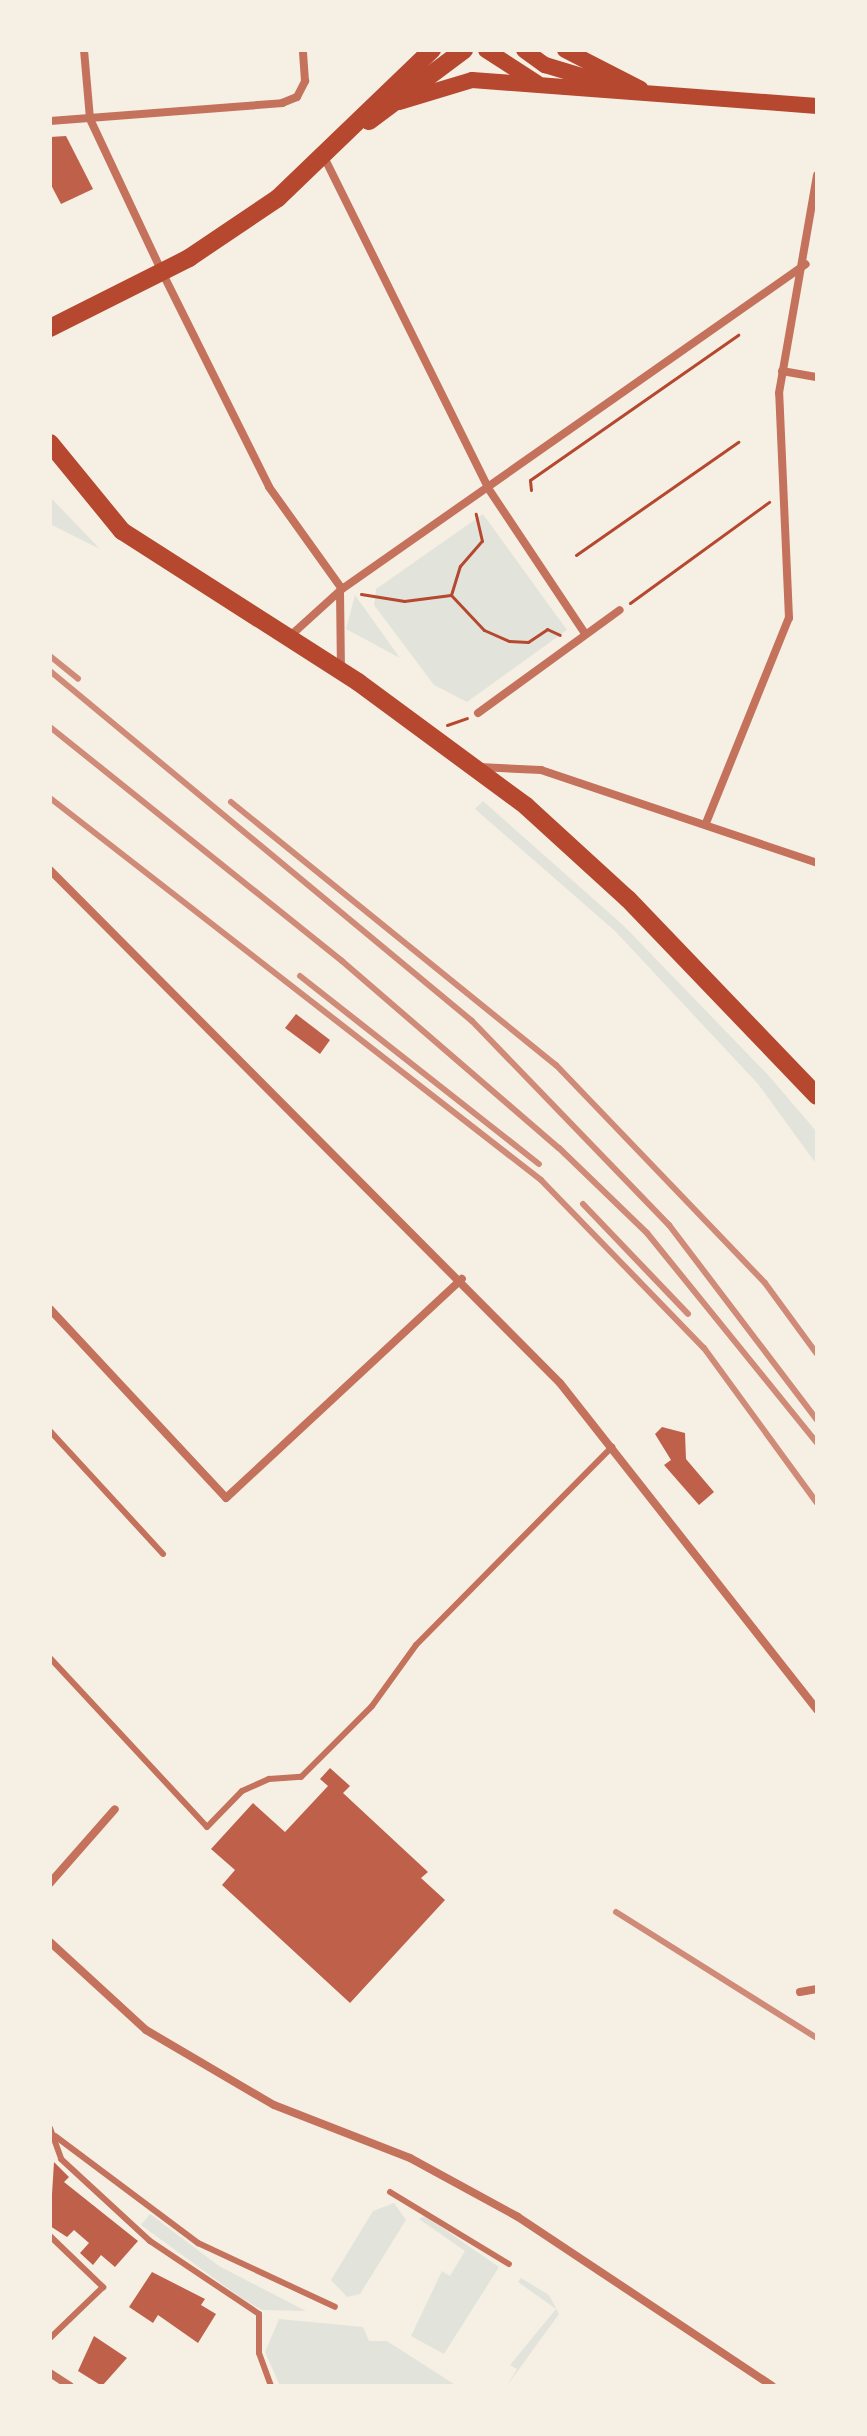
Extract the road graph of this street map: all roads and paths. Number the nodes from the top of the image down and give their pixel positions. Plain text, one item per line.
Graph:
1 (84, 50) edge
2 (303, 50) edge
3 (432, 50) edge
4 (464, 50) edge
5 (486, 50) edge
6 (524, 50) edge
7 (565, 50) edge
8 (557, 89) junction
9 (646, 91) junction
10 (399, 102) junction
11 (817, 106) edge
12 (90, 119) junction
13 (50, 121) edge
14 (350, 134) junction
15 (324, 157) junction
16 (817, 175) edge
17 (806, 264) junction
18 (162, 272) junction
19 (50, 328) edge
20 (738, 335) dead end
21 (782, 371) junction
22 (817, 377) edge
23 (738, 442) dead end
24 (50, 443) edge
25 (488, 488) junction
26 (531, 490) dead end
27 (783, 494) junction
28 (468, 502) junction
29 (576, 555) dead end
30 (341, 590) junction
31 (451, 595) junction
32 (620, 610) joint
33 (584, 632) junction
34 (285, 640) junction
35 (567, 645) junction
36 (342, 673) junction
37 (478, 713) joint
38 (428, 732) junction
39 (479, 767) junction
40 (706, 823) junction
41 (817, 863) edge
42 (50, 870) edge
43 (817, 1096) edge
44 (462, 1279) junction
45 (50, 1309) edge
46 (50, 1431) edge
47 (613, 1446) junction
48 (163, 1554) dead end
49 (51, 1659) edge
50 (817, 1710) edge
51 (115, 1809) dead end
52 (50, 1883) edge
53 (50, 1942) edge
54 (817, 1989) edge
55 (800, 1992) dead end
56 (50, 2128) edge
57 (55, 2136) junction
58 (390, 2192) dead end
59 (50, 2236) edge
60 (509, 2264) dead end
61 (335, 2307) dead end
62 (50, 2338) edge
63 (50, 2373) edge
64 (70, 2386) edge
65 (271, 2386) edge
66 (772, 2386) edge

1 - 12 street
2 - 12 street
3 - 14 main road
4 - 10 main road
5 - 8 main road
6 - 9 main road
7 - 9 main road
8 - 9 main road
8 - 10 main road
9 - 11 main road
10 - 14 main road
12 - 13 street
12 - 18 street
14 - 15 main road
15 - 18 main road
15 - 25 street
16 - 17 street
17 - 21 street
17 - 25 street
18 - 19 main road
18 - 30 street
20 - 26 path
21 - 22 street
21 - 27 street
23 - 29 path
24 - 34 main road
25 - 28 street
25 - 33 street
27 - 32 path
27 - 40 street
28 - 30 street
28 - 31 path
30 - 31 path
30 - 34 street
30 - 36 street
31 - 35 path
32 - 33 street
33 - 35 street
34 - 36 main road
35 - 37 street
36 - 38 main road
37 - 38 path
38 - 39 main road
39 - 40 street
39 - 43 main road
40 - 41 street
42 - 44 street
44 - 45 street
44 - 47 street
46 - 48 lane
47 - 49 lane
47 - 50 street
51 - 52 street
53 - 66 street
54 - 55 street
56 - 57 lane
57 - 61 lane
57 - 65 lane
58 - 60 lane
59 - 62 lane
63 - 64 street

